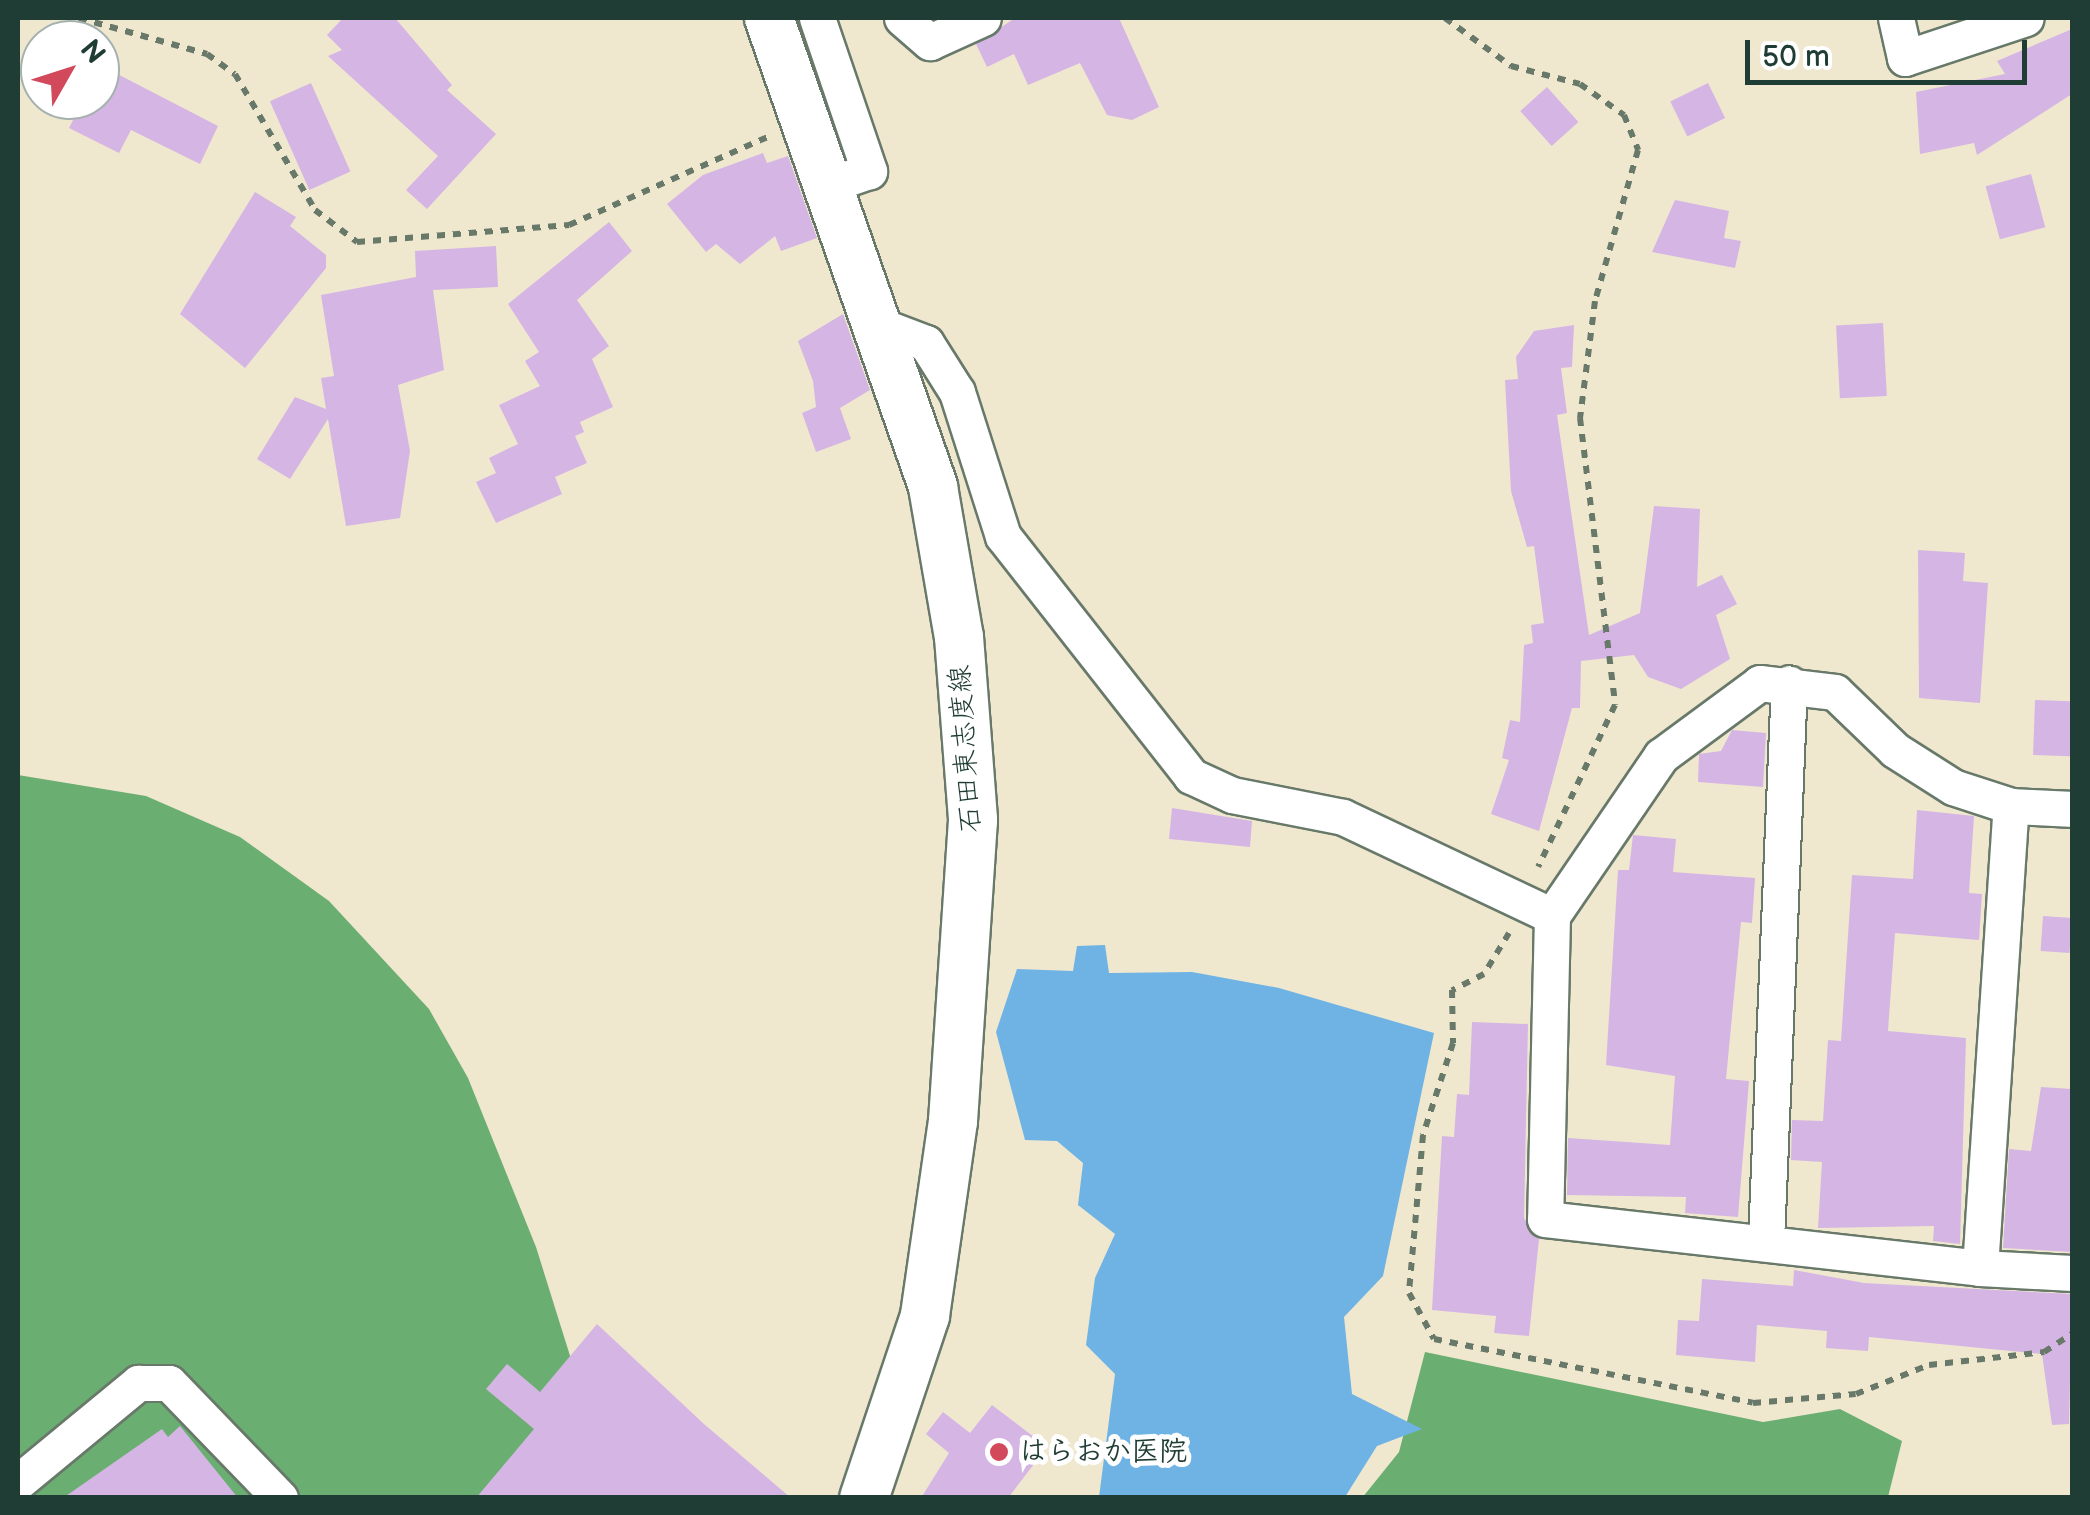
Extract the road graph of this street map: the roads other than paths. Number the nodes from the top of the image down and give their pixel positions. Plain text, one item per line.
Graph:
1 (769, 18) edge
2 (817, 18) edge
3 (902, 18) edge
4 (983, 18) edge
5 (1896, 18) edge
6 (2026, 18) edge
7 (832, 184) junction
8 (884, 327) junction
9 (1789, 683) junction
10 (2011, 806) junction
11 (2072, 809) edge
12 (1538, 909) junction
13 (1766, 1240) junction
14 (1980, 1268) junction
15 (2072, 1273) edge
16 (18, 1482) edge
17 (280, 1498) edge
18 (864, 1498) edge

1 - 7 main road, 石田東志度線
2 - 7 street
3 - 4 street
5 - 6 street
7 - 8 main road, 石田東志度線
8 - 12 street
8 - 18 main road, 石田東志度線
9 - 10 street
9 - 12 street
9 - 13 street
10 - 11 street
10 - 14 street
12 - 13 street
13 - 14 street
14 - 15 street
16 - 17 street

